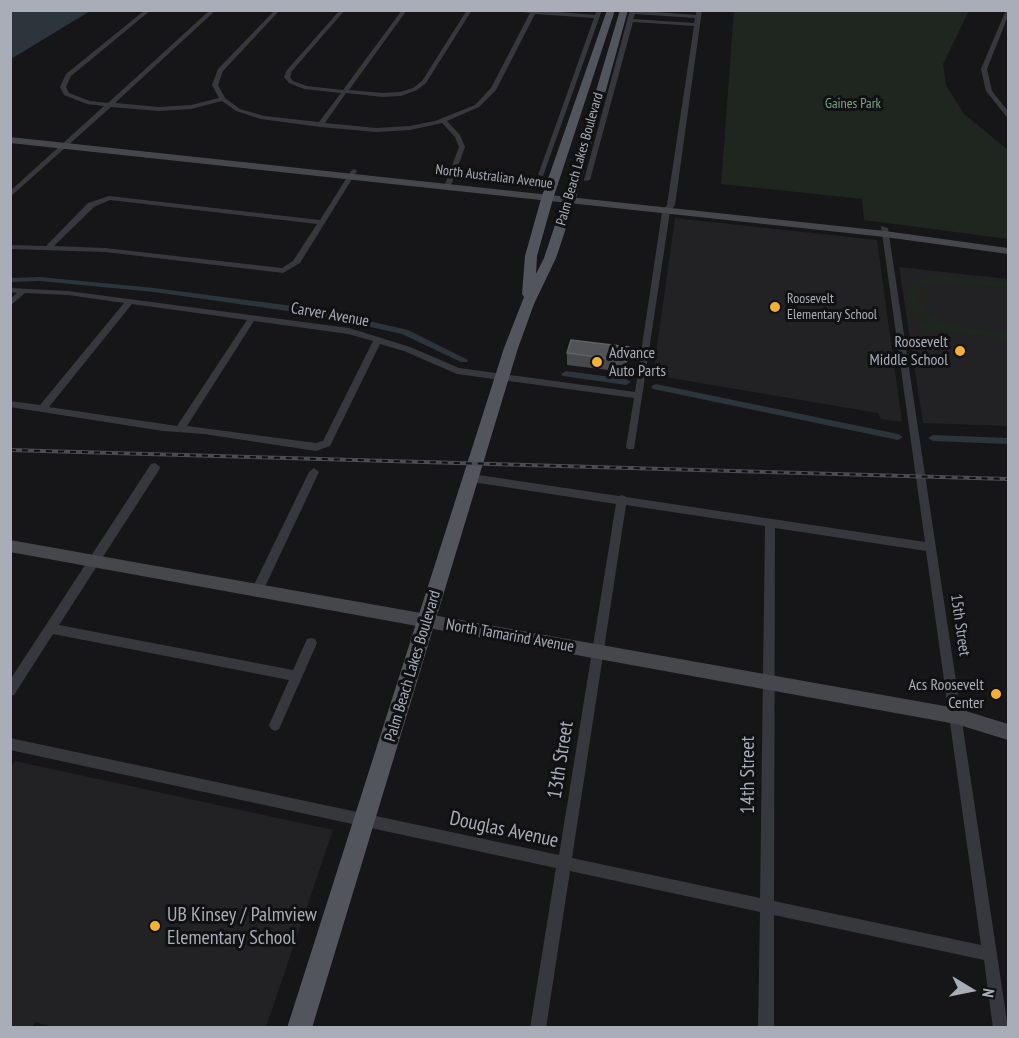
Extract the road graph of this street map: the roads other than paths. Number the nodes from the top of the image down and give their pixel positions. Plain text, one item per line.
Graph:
1 (149, 10) edge
2 (214, 10) edge
3 (278, 10) edge
4 (343, 10) edge
5 (405, 10) edge
6 (470, 10) edge
7 (508, 10) edge
8 (611, 10) edge
9 (630, 11) edge
10 (1008, 11) edge
11 (532, 12) junction
12 (599, 14) edge
13 (698, 18) edge
14 (631, 20) junction
15 (590, 42) junction
16 (601, 43) junction
17 (619, 45) junction
18 (585, 90) junction
19 (600, 91) junction
20 (345, 92) junction
21 (223, 99) junction
22 (108, 105) junction
23 (566, 108) junction
24 (579, 110) junction
25 (1008, 115) edge
26 (443, 121) junction
27 (320, 125) junction
28 (10, 134) edge
29 (10, 140) edge
30 (68, 143) junction
31 (589, 151) junction
32 (352, 174) junction
33 (541, 174) dead end
34 (587, 180) dead end
35 (449, 184) junction
36 (10, 195) edge
37 (548, 196) junction
38 (570, 198) junction
39 (669, 209) junction
40 (322, 222) junction
41 (885, 231) junction
42 (1008, 244) edge
43 (49, 247) junction
44 (10, 248) edge
45 (1008, 251) edge
46 (10, 290) edge
47 (23, 291) junction
48 (130, 301) junction
49 (10, 304) edge
50 (527, 304) junction
51 (252, 318) junction
52 (378, 339) junction
53 (503, 378) junction
54 (639, 396) junction
55 (10, 404) edge
56 (42, 409) junction
57 (180, 429) junction
58 (631, 447) dead end
59 (155, 467) dead end
60 (314, 472) dead end
61 (472, 478) junction
62 (622, 499) junction
63 (770, 522) junction
64 (10, 546) edge
65 (931, 547) junction
66 (94, 561) junction
67 (257, 591) junction
68 (427, 621) junction
69 (51, 629) junction
70 (311, 643) dead end
71 (598, 652) junction
72 (296, 676) junction
73 (769, 683) junction
74 (10, 691) edge
75 (956, 716) junction
76 (275, 725) dead end
77 (1008, 732) edge
78 (10, 744) edge
79 (364, 820) junction
80 (564, 863) junction
81 (767, 906) junction
82 (990, 954) junction
83 (299, 1028) edge
84 (538, 1028) edge
85 (766, 1028) edge
86 (1001, 1028) edge

1 - 22 street
2 - 22 street
3 - 21 street
4 - 20 street
5 - 20 street
6 - 20 street
7 - 11 street
8 - 16 main road, Palm Beach Lakes Boulevard
9 - 13 street
9 - 14 street
9 - 17 main road, Palm Beach Lakes Boulevard
10 - 25 street
11 - 12 street
11 - 26 street
12 - 15 street
13 - 14 street
13 - 39 street
14 - 17 street
15 - 16 street
15 - 23 street
16 - 18 main road, Palm Beach Lakes Boulevard
17 - 19 main road, Palm Beach Lakes Boulevard
17 - 31 street
18 - 19 main road
18 - 24 main road, Palm Beach Lakes Boulevard
19 - 31 main road, Palm Beach Lakes Boulevard
20 - 27 street
21 - 22 street
21 - 27 street
22 - 30 street
23 - 24 street
23 - 33 street
24 - 37 main road, Palm Beach Lakes Boulevard
26 - 27 street
26 - 35 street
28 - 30 main road, North Australian Avenue
29 - 30 main road, North Australian Avenue
30 - 32 main road, North Australian Avenue
30 - 36 street
31 - 34 street
31 - 38 main road, Palm Beach Lakes Boulevard
32 - 35 main road, North Australian Avenue
32 - 40 street
35 - 37 main road, North Australian Avenue
37 - 38 main road, North Australian Avenue
37 - 50 main road, Palm Beach Lakes Boulevard
38 - 39 main road, North Australian Avenue
38 - 50 main road, Palm Beach Lakes Boulevard
39 - 41 main road, North Australian Avenue
39 - 54 street
40 - 43 street
40 - 43 street
41 - 42 main road, North Australian Avenue
41 - 45 main road, North Australian Avenue
41 - 65 street, 15th Street
43 - 44 street
46 - 47 street, Carver Avenue
47 - 48 street, Carver Avenue
47 - 49 street
48 - 51 street, Carver Avenue
48 - 56 street
50 - 53 main road, Palm Beach Lakes Boulevard
51 - 52 street, Carver Avenue
51 - 57 street
52 - 53 street, Carver Avenue
52 - 57 street
53 - 54 street, Carver Avenue
53 - 61 main road, Palm Beach Lakes Boulevard
54 - 58 street
55 - 56 street
56 - 57 street
59 - 66 street
60 - 67 street
61 - 62 street
61 - 68 main road, Palm Beach Lakes Boulevard
62 - 63 street
62 - 71 street, 13th Street
63 - 65 street
63 - 73 street, 14th Street
64 - 66 main road, North Tamarind Avenue
65 - 75 street, 15th Street
66 - 67 main road, North Tamarind Avenue
66 - 69 street
67 - 68 main road, North Tamarind Avenue
68 - 71 main road, North Tamarind Avenue
68 - 79 main road, Palm Beach Lakes Boulevard
69 - 72 street
69 - 74 street
70 - 72 street
71 - 73 main road, North Tamarind Avenue
71 - 80 street, 13th Street
72 - 76 street
73 - 75 main road, North Tamarind Avenue
73 - 81 street, 14th Street
75 - 77 main road, North Tamarind Avenue
75 - 82 street, 15th Street
78 - 79 street, Douglas Avenue
79 - 80 street, Douglas Avenue
79 - 83 main road, Palm Beach Lakes Boulevard
80 - 81 street, Douglas Avenue
80 - 84 street, 13th Street
81 - 82 street, Douglas Avenue
81 - 85 street, 14th Street
82 - 86 street, 15th Street

